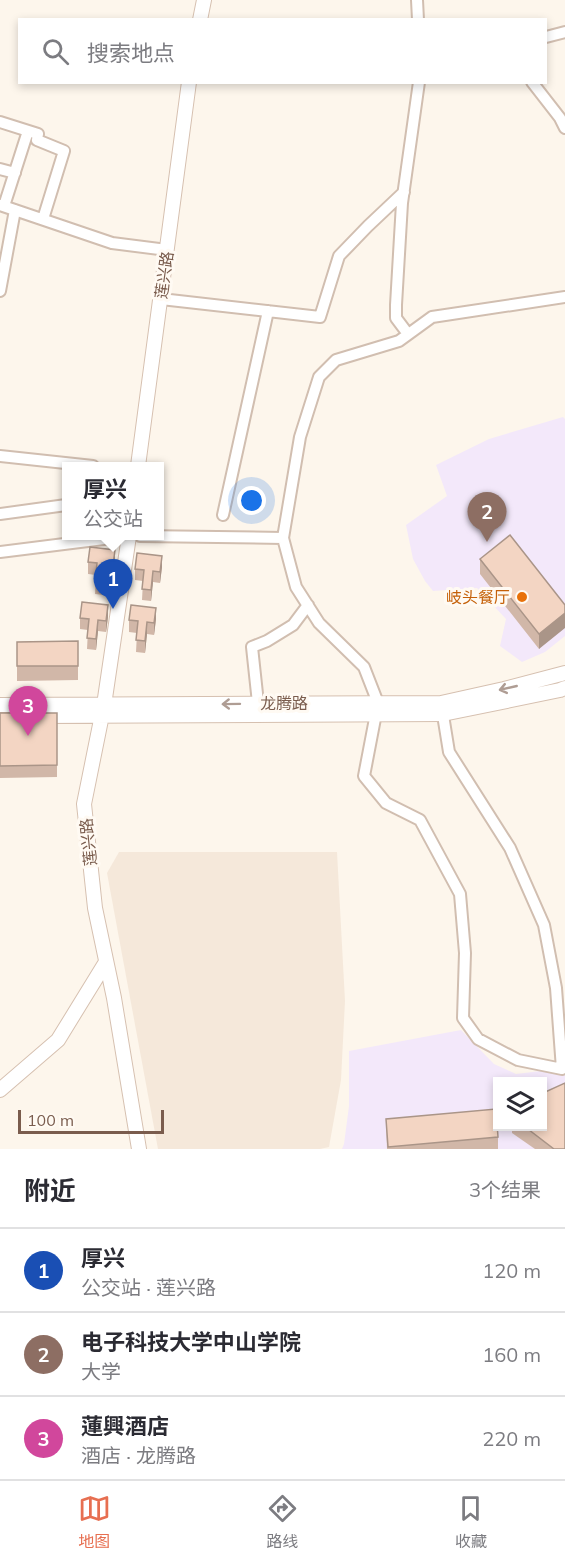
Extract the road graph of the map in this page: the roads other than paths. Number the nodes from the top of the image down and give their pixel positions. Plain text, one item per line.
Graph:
1 (204, 0) edge
2 (429, 0) edge
3 (417, 2) edge
4 (200, 18) edge
5 (418, 18) edge
6 (565, 32) edge
7 (547, 38) edge
8 (189, 84) edge
9 (419, 84) edge
10 (534, 84) edge
11 (0, 122) edge
12 (565, 128) edge
13 (28, 131) junction
14 (0, 169) edge
15 (15, 173) junction
16 (404, 192) junction
17 (6, 207) edge
18 (43, 219) junction
19 (4, 247) edge
20 (167, 250) junction
21 (0, 288) edge
22 (565, 297) edge
23 (161, 299) junction
24 (268, 311) junction
25 (408, 334) junction
26 (0, 456) edge
27 (139, 462) edge
28 (62, 463) edge
29 (62, 506) edge
30 (0, 514) edge
31 (223, 515) dead end
32 (164, 536) edge
33 (283, 538) junction
34 (96, 540) edge
35 (127, 540) edge
36 (0, 552) edge
37 (308, 605) junction
38 (565, 673) edge
39 (565, 687) edge
40 (258, 703) junction
41 (0, 705) edge
42 (442, 708) junction
43 (377, 709) junction
44 (103, 710) junction
45 (0, 716) edge
46 (106, 962) junction
47 (0, 1090) edge
48 (139, 1149) edge

1 - 4 street
2 - 3 street
3 - 5 street
6 - 7 street
8 - 20 street, 莲兴路
9 - 16 street
10 - 12 street
11 - 13 street
13 - 15 street
13 - 18 street
14 - 15 street
15 - 17 street
16 - 24 street
16 - 25 street
17 - 18 street
17 - 19 street
18 - 20 street
19 - 21 street
20 - 23 street, 莲兴路
22 - 25 street
23 - 24 street
23 - 27 street, 莲兴路
24 - 31 street
25 - 33 street
26 - 28 street
29 - 30 street
32 - 33 street
33 - 37 street
34 - 36 street
35 - 44 street, 莲兴路
37 - 40 street
37 - 43 street
38 -> 42 street, 龙腾路
39 - 42 street, 龙腾路
40 - 43 street, 龙腾路
40 -> 44 street, 龙腾路
41 - 44 street, 龙腾路
42 - 43 street, 龙腾路
42 - 43 street
43 - 44 street, 龙腾路
44 - 45 street, 龙腾路
44 - 46 street, 莲兴路
46 - 47 street
46 - 48 street, 莲兴路

